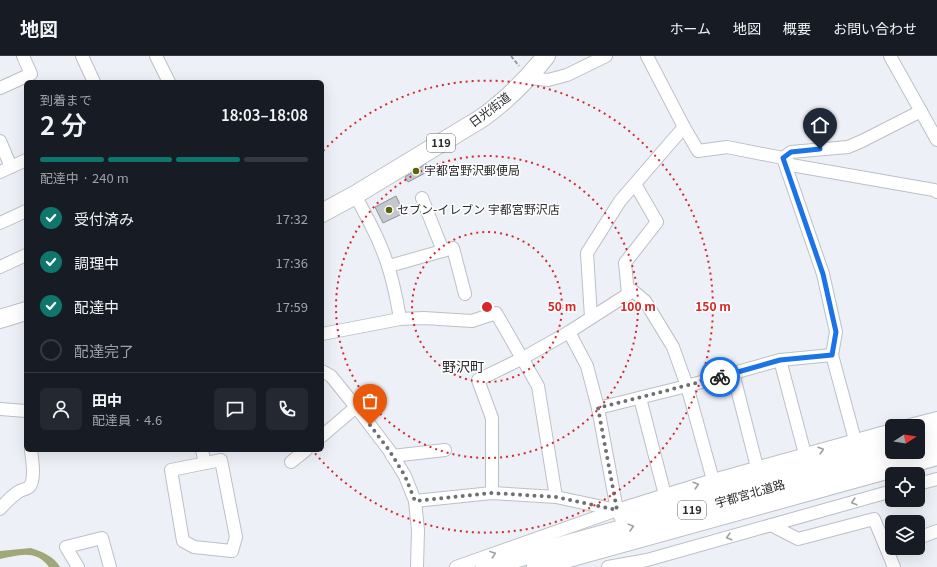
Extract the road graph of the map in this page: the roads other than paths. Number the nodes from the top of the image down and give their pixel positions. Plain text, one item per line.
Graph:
1 (23, 56) edge
2 (82, 56) edge
3 (156, 56) edge
4 (546, 56) edge
5 (606, 56) edge
6 (647, 56) edge
7 (890, 56) edge
8 (32, 78) edge
9 (529, 78) junction
10 (24, 80) edge
11 (93, 80) edge
12 (168, 80) edge
13 (0, 88) edge
14 (921, 111) junction
15 (933, 123) edge
16 (684, 127) junction
17 (937, 140) edge
18 (0, 141) edge
19 (783, 158) junction
20 (24, 161) edge
21 (12, 166) junction
22 (0, 172) edge
23 (635, 184) junction
24 (937, 192) edge
25 (355, 195) junction
26 (422, 198) dead end
27 (24, 212) edge
28 (324, 212) edge
29 (0, 223) edge
30 (443, 251) junction
31 (24, 256) edge
32 (389, 266) junction
33 (0, 267) edge
34 (466, 294) dead end
35 (628, 294) junction
36 (24, 312) edge
37 (591, 317) junction
38 (0, 319) edge
39 (400, 319) junction
40 (569, 332) junction
41 (324, 334) edge
42 (832, 355) junction
43 (523, 358) junction
44 (780, 360) junction
45 (324, 372) edge
46 (733, 373) junction
47 (687, 386) junction
48 (640, 398) junction
49 (356, 407) junction
50 (598, 408) junction
51 (0, 409) edge
52 (24, 411) edge
53 (937, 418) edge
54 (925, 429) edge
55 (885, 432) edge
56 (324, 434) edge
57 (925, 436) edge
58 (855, 440) junction
59 (885, 442) edge
60 (937, 442) edge
61 (445, 450) dead end
62 (31, 452) edge
63 (202, 452) edge
64 (304, 452) edge
65 (804, 454) junction
66 (392, 456) junction
67 (885, 456) edge
68 (937, 456) edge
69 (291, 462) dead end
70 (205, 463) junction
71 (757, 467) junction
72 (937, 468) edge
73 (925, 471) edge
74 (937, 479) edge
75 (713, 480) junction
76 (885, 482) edge
77 (925, 482) edge
78 (492, 493) junction
79 (885, 493) edge
80 (665, 494) junction
81 (556, 497) junction
82 (415, 501) junction
83 (0, 509) edge
84 (617, 510) junction
85 (771, 525) junction
86 (937, 531) edge
87 (925, 535) edge
88 (885, 538) edge
89 (892, 555) edge
90 (534, 560) edge
91 (78, 567) edge
92 (110, 567) edge
93 (417, 567) edge
94 (456, 567) edge
95 (485, 567) edge
96 (572, 567) edge
97 (608, 567) edge
98 (894, 567) edge

1 - 8 street
2 - 11 street
3 - 12 street
4 - 9 highway, 日光街道 / 119
5 - 9 street
6 - 16 street
7 - 14 street
9 - 25 highway, 日光街道 / 119
10 - 13 street
14 - 15 street
14 - 19 street
15 - 17 street
16 - 19 street
16 - 23 street
18 - 21 street
19 - 24 street
19 - 42 street
20 - 21 street
21 - 22 street
23 - 35 street
23 - 37 street
25 - 28 highway, 日光街道 / 119
25 - 32 street
26 - 30 street
27 - 29 street
30 - 32 street
30 - 34 street
31 - 33 street
32 - 39 street
35 - 37 street
35 - 47 street
36 - 38 highway
37 - 40 street
39 - 41 street
39 - 43 street
40 - 43 street
40 - 50 street
42 - 44 street
42 - 58 street
43 - 78 street
43 - 81 street
44 - 46 street
44 - 65 street
45 - 49 street
46 - 47 street
46 - 71 street
47 - 48 street
47 - 75 street
48 - 50 street
48 - 80 street
49 - 56 street
49 - 66 street
50 - 84 street
51 - 52 street
53 - 54 street
55 - 58 street
57 - 60 highway
65 -> 58 street
59 - 90 highway
61 - 66 street
62 - 83 street
63 - 70 street
64 - 69 street
65 - 71 street
66 - 82 street
90 -> 67 highway, 宇都宮北道路 / 119
68 - 90 highway, 宇都宮北道路 / 119
70 - 70 street
71 - 75 street
72 - 73 highway
74 - 77 street
80 -> 75 street
76 - 96 highway
78 - 81 street
78 - 82 street
79 -> 85 street
80 - 84 street
81 - 84 street
82 - 93 street
94 -> 84 street
85 - 88 street
85 -> 97 street
86 - 87 street
89 - 98 street
90 - 95 highway, 宇都宮北道路 / 119
91 - 92 street

